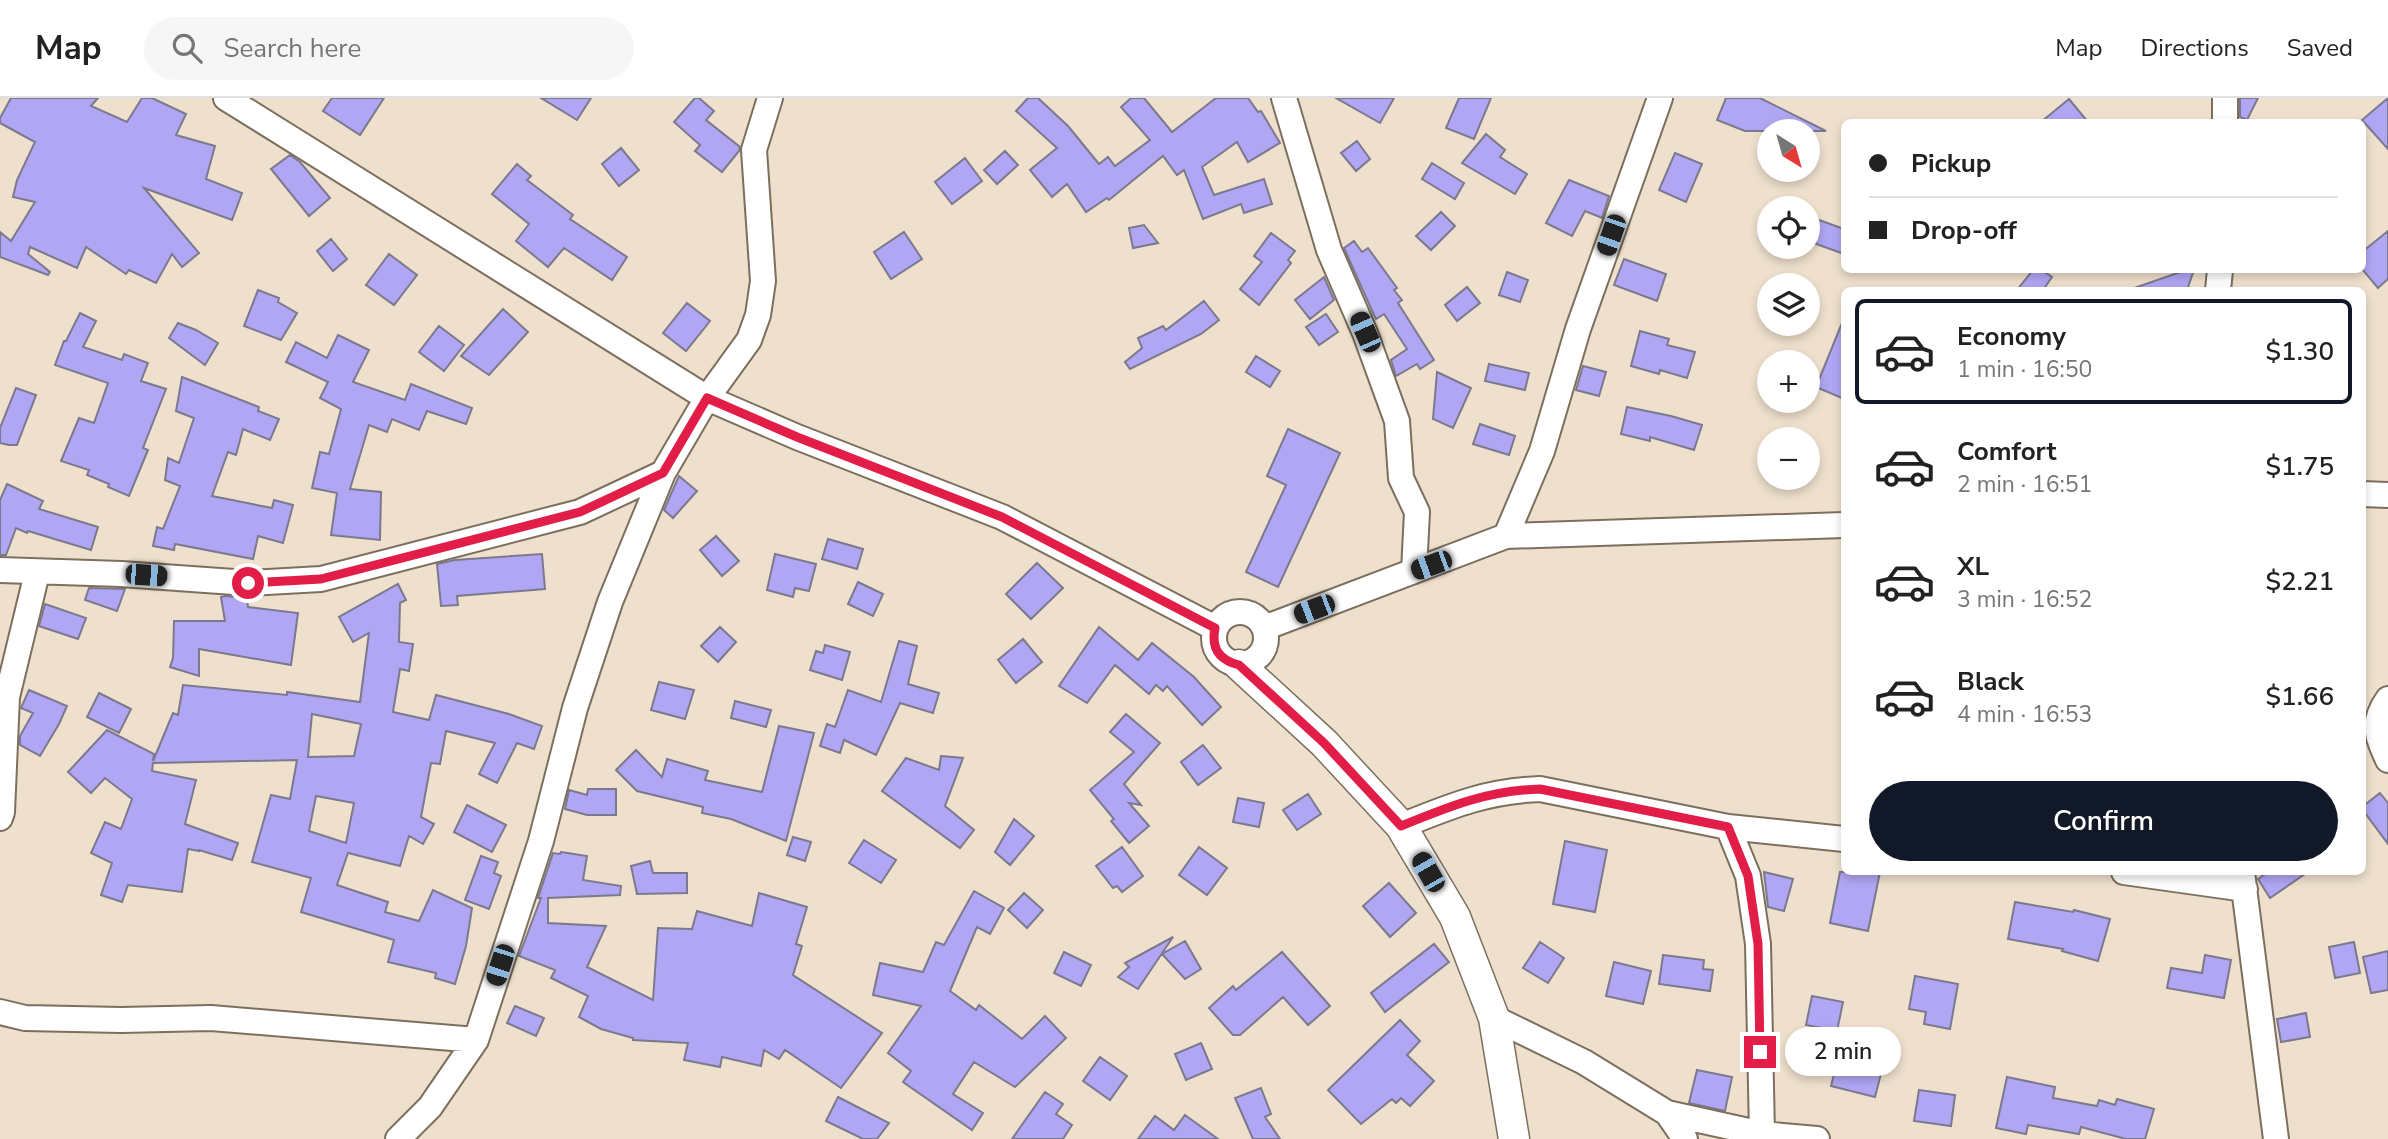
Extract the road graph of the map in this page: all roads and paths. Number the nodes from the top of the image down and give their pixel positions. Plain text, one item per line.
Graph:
1 (226, 98) edge
2 (770, 98) edge
3 (1284, 98) edge
4 (1660, 98) edge
5 (2225, 98) edge
6 (2225, 119) edge
7 (707, 398) junction
8 (663, 473) junction
9 (2366, 494) edge
10 (2388, 495) edge
11 (1841, 526) edge
12 (1506, 536) junction
13 (0, 570) edge
14 (1413, 571) junction
15 (37, 573) junction
16 (1215, 628) junction
17 (1264, 628) junction
18 (1239, 665) junction
19 (2388, 699) edge
20 (2388, 760) edge
21 (0, 818) edge
22 (1401, 826) junction
23 (1728, 827) junction
24 (1841, 839) edge
25 (2169, 875) edge
26 (2244, 880) edge
27 (0, 1013) edge
28 (1494, 1018) junction
29 (476, 1040) junction
30 (1667, 1113) junction
31 (1762, 1133) junction
32 (398, 1139) edge
33 (1514, 1139) edge
34 (1685, 1139) edge
35 (1817, 1139) edge
36 (2276, 1139) edge

1 - 7 street
2 - 7 street
3 - 14 street
4 - 12 street
5 - 6 street
7 - 8 street
7 - 16 street
8 - 15 street
8 - 29 street
9 - 10 street
11 - 12 street
12 - 14 street
13 - 15 street
14 - 17 street
15 - 21 street
16 - 17 street
16 - 18 street
17 - 18 street
18 - 22 street
19 - 20 street
22 - 23 street
22 - 28 street
23 - 24 street
23 - 31 street
25 - 26 street
26 - 36 street
27 - 29 street
28 - 30 street
28 - 33 street
29 - 32 street
30 - 31 street
30 - 34 street
31 - 35 street

